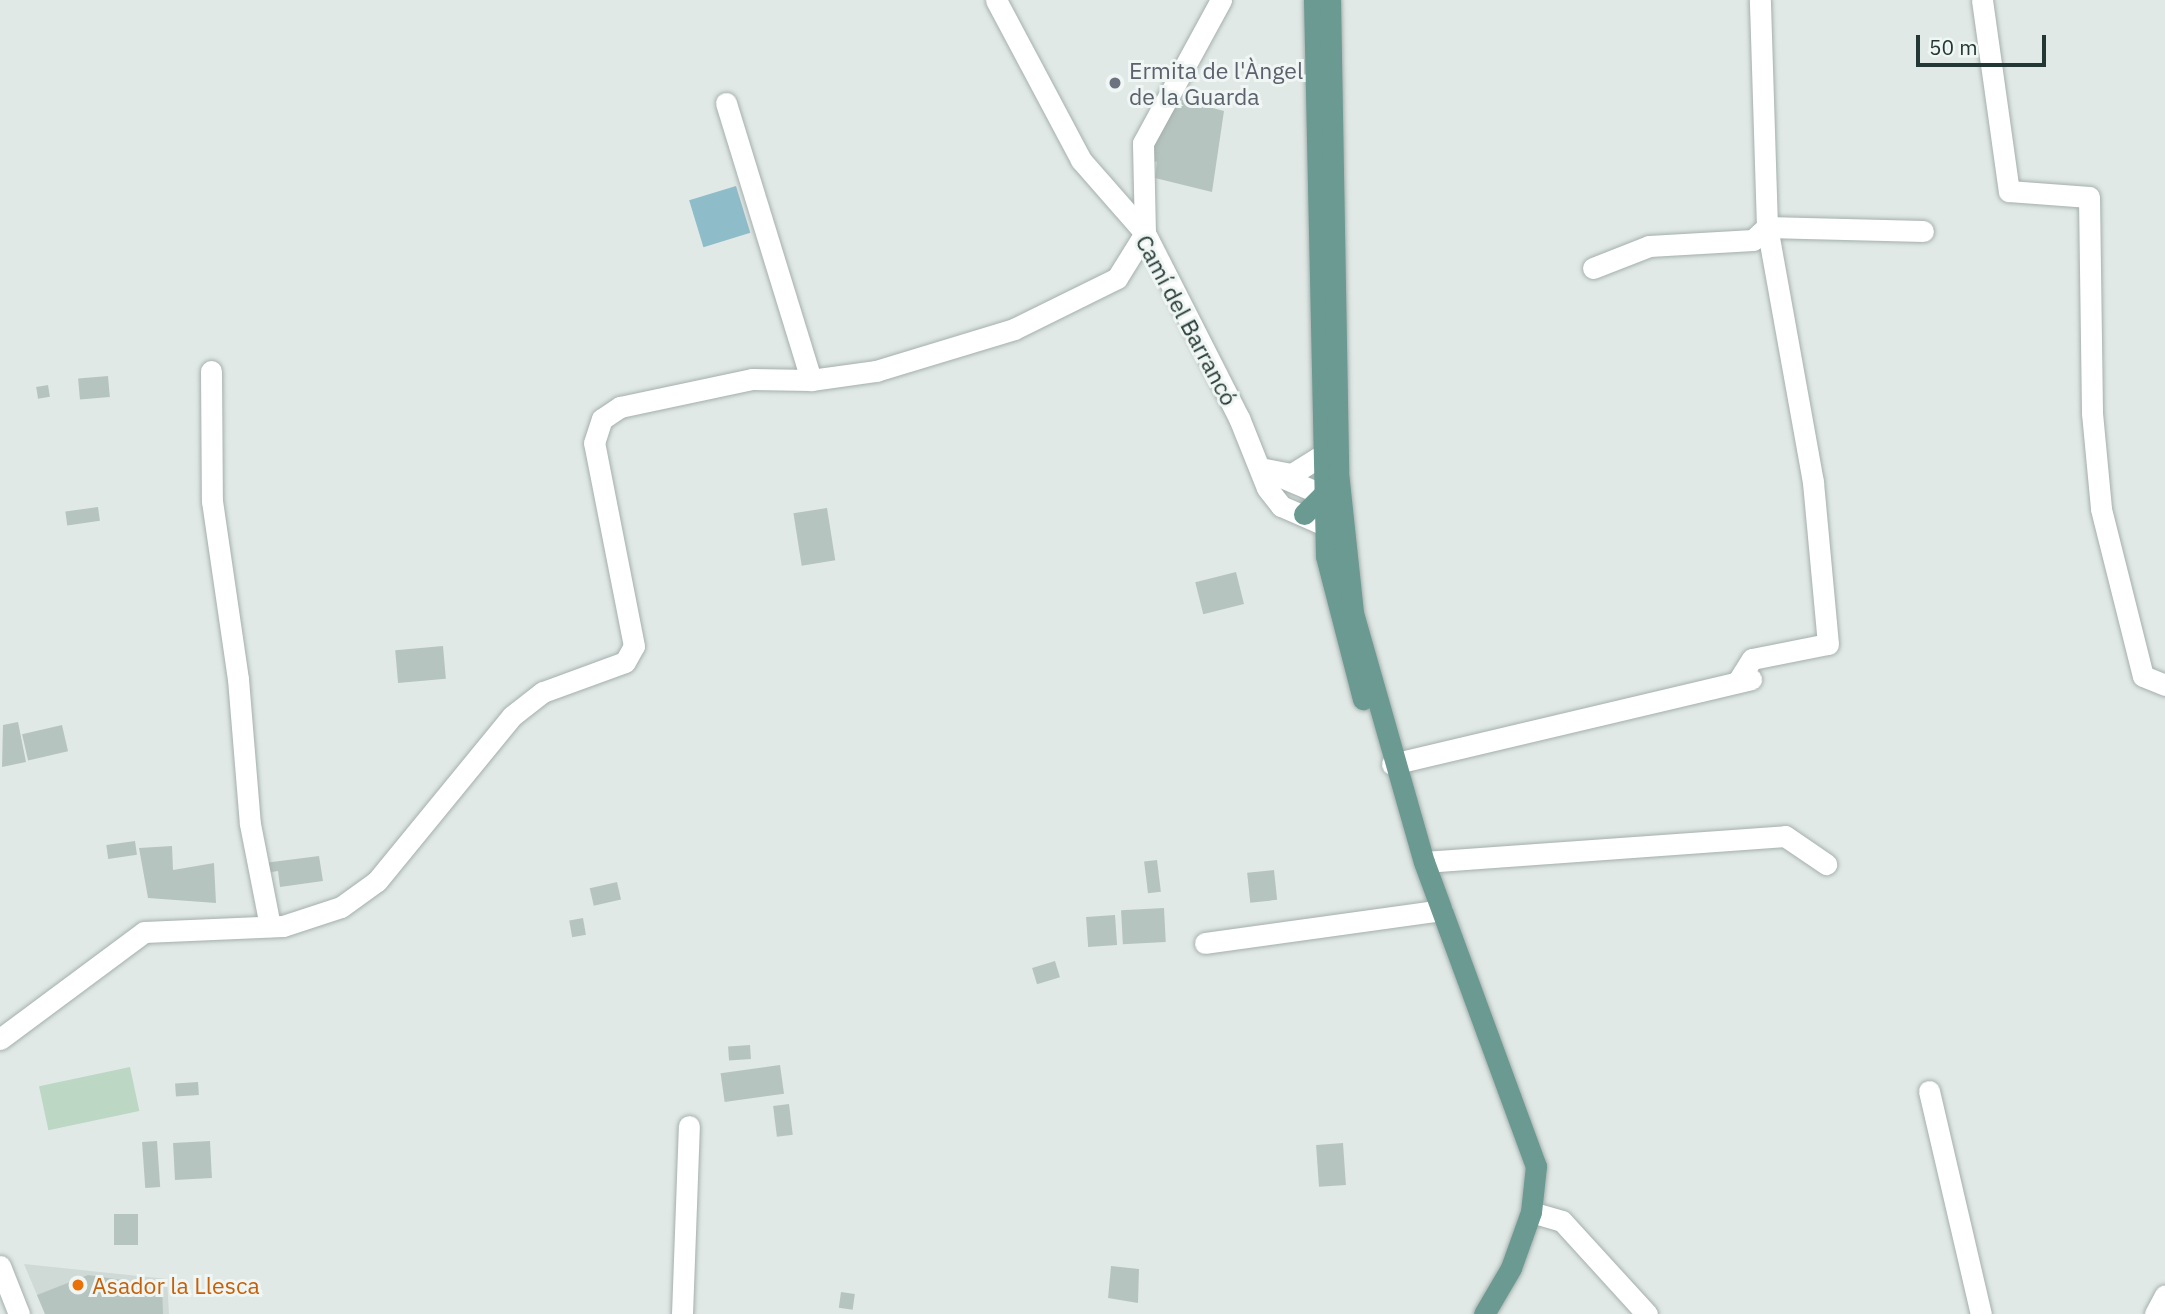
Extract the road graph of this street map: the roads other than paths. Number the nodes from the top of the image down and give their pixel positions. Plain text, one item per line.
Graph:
1 (996, 0) edge
2 (1221, 0) edge
3 (1760, 0) edge
4 (1982, 0) edge
5 (1326, 1) edge
6 (726, 103) dead end
7 (1766, 227) junction
8 (1923, 230) dead end
9 (1145, 233) junction
10 (1593, 268) dead end
11 (1335, 316) junction
12 (211, 371) dead end
13 (811, 380) junction
14 (1323, 455) junction
15 (1269, 472) junction
16 (1318, 494) junction
17 (1304, 514) junction
18 (1325, 526) junction
19 (1348, 583) junction
20 (2165, 685) edge
21 (1392, 764) junction
22 (1424, 862) junction
23 (1826, 864) dead end
24 (1442, 910) junction
25 (270, 926) junction
26 (1205, 943) dead end
27 (0, 1039) edge
28 (1929, 1091) dead end
29 (689, 1126) dead end
30 (1531, 1212) junction
31 (0, 1266) edge
32 (2165, 1295) edge
33 (19, 1314) edge
34 (682, 1314) edge
35 (1484, 1314) edge
36 (1647, 1314) edge
37 (1981, 1314) edge
38 (2155, 1314) edge

1 - 9 street, Camí del Barrancó
2 - 9 street
3 - 7 street
4 - 20 street
5 - 11 main road
5 - 14 main road
6 - 13 street
7 - 8 street
7 - 10 street
7 - 21 street
9 - 13 street
9 - 15 street, Camí del Barrancó
11 - 16 main road
11 - 19 main road
12 - 25 street
13 - 25 street
14 - 15 street
14 - 16 main road
15 - 16 street
15 - 17 street, Camí del Barrancó
16 - 17 main road
16 - 18 main road
16 - 19 main road
17 - 18 street, Camí del Barrancó
18 - 21 main road
19 - 21 main road
21 - 22 main road
22 - 23 street
22 - 24 main road
24 - 26 street
24 - 30 main road
25 - 27 street
28 - 37 street
29 - 34 street
30 - 35 main road
30 - 36 street
31 - 33 street
32 - 38 street

